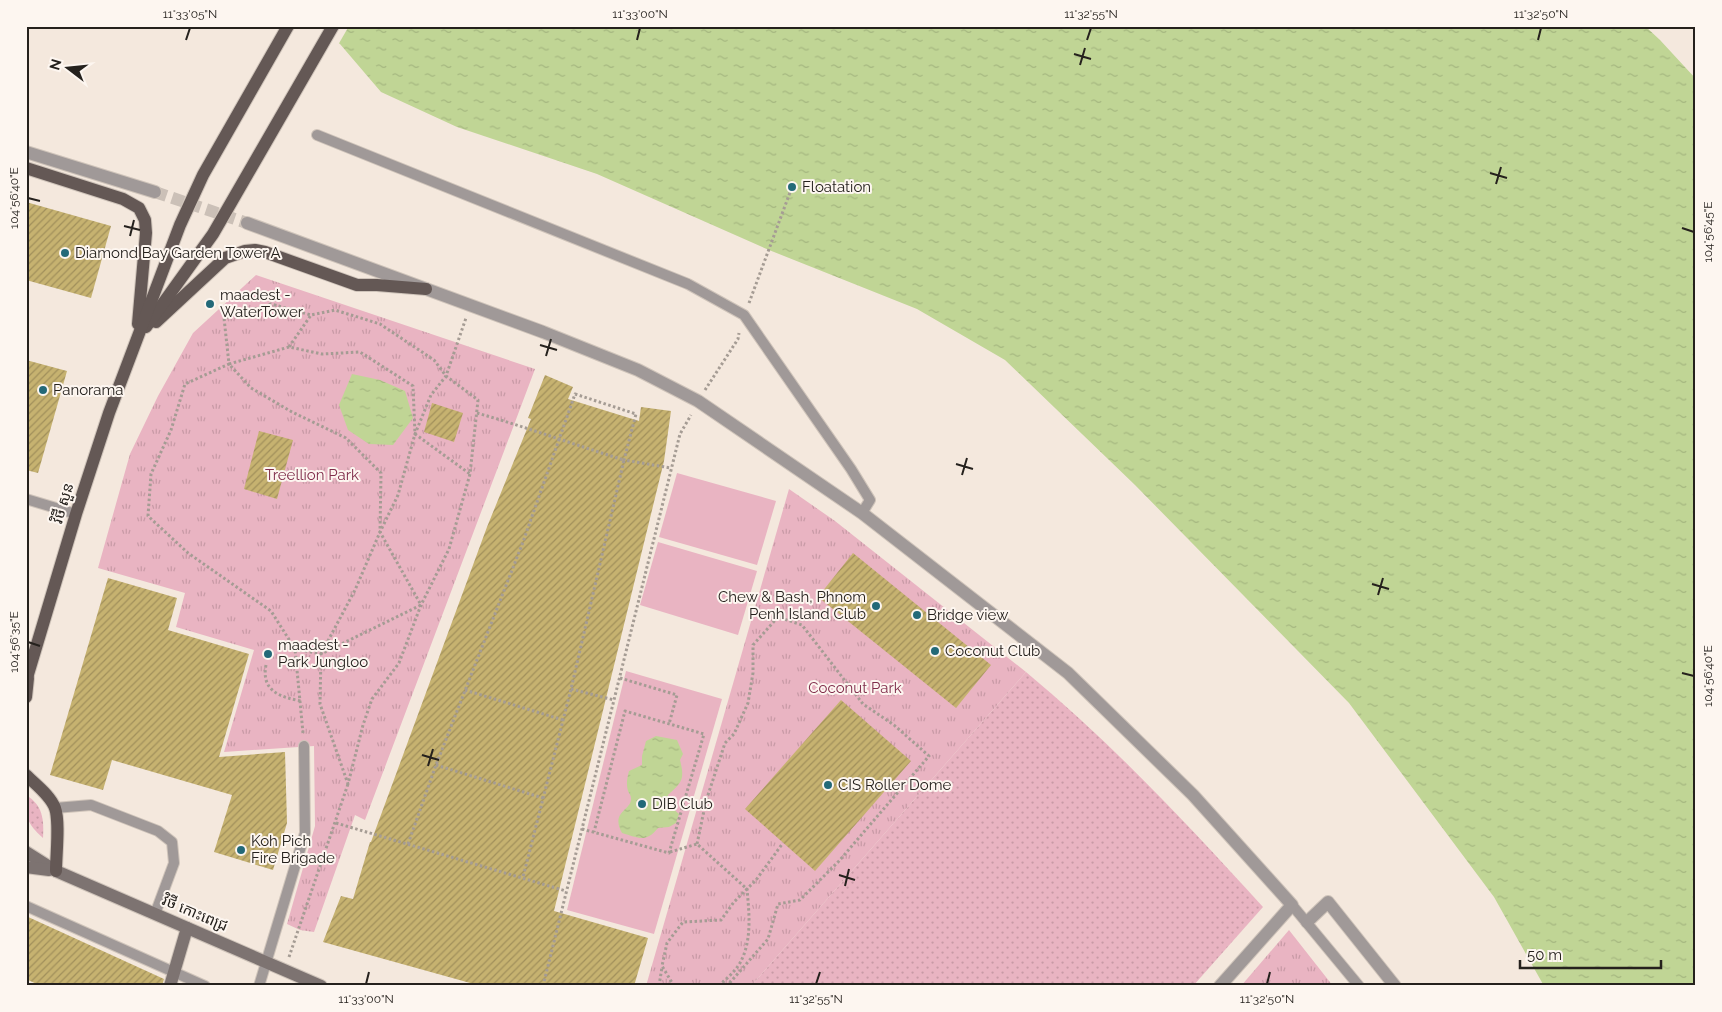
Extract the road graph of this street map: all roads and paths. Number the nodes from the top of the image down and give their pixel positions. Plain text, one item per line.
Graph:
1 (288, 26) edge
2 (333, 26) edge
3 (317, 135) dead end
4 (26, 152) edge
5 (26, 168) edge
6 (792, 187) dead end
7 (155, 192) tunnel mouth
8 (247, 223) tunnel mouth
9 (426, 289) junction
10 (470, 306) junction
11 (311, 315) junction
12 (744, 315) junction
13 (136, 341) junction
14 (289, 347) junction
15 (229, 364) junction
16 (446, 376) junction
17 (698, 401) junction
18 (477, 413) junction
19 (415, 434) junction
20 (558, 440) junction
21 (624, 460) junction
22 (671, 468) junction
23 (470, 474) junction
24 (26, 500) edge
25 (862, 512) junction
26 (76, 514) junction
27 (380, 532) junction
28 (421, 605) junction
29 (295, 649) junction
30 (321, 654) junction
31 (266, 665) dead end
32 (619, 678) junction
33 (27, 679) edge
34 (571, 688) junction
35 (465, 690) junction
36 (26, 697) edge
37 (614, 700) junction
38 (301, 701) junction
39 (563, 720) junction
40 (668, 724) junction
41 (304, 746) joint
42 (436, 765) junction
43 (26, 775) edge
44 (348, 784) junction
45 (543, 798) junction
46 (55, 808) junction
47 (336, 823) junction
48 (582, 829) junction
49 (594, 832) junction
50 (784, 843) dead end
51 (408, 844) junction
52 (697, 844) junction
53 (26, 852) edge
54 (669, 853) junction
55 (26, 867) edge
56 (56, 871) junction
57 (522, 878) junction
58 (746, 889) junction
59 (566, 891) junction
60 (1292, 905) junction
61 (26, 906) edge
62 (155, 914) junction
63 (1307, 922) junction
64 (187, 928) junction
65 (266, 962) junction
66 (662, 966) junction
67 (284, 970) junction
68 (174, 972) junction
69 (170, 986) edge
70 (205, 986) edge
71 (259, 986) edge
72 (321, 986) edge
73 (543, 986) edge
74 (659, 986) edge
75 (674, 986) edge
76 (719, 986) edge
77 (727, 986) edge
78 (1220, 986) edge
79 (1359, 986) edge
80 (1395, 986) edge

1 - 13 main road
2 - 13 main road
3 - 12 lane
4 - 7 street
5 - 13 main road
6 - 12 path
8 - 9 street
9 - 10 street
9 - 13 main road
10 - 16 path
10 - 17 street
11 - 14 path
11 - 15 path
11 - 16 path
12 - 17 path
12 - 25 lane
13 - 26 main road, វិថី សួន
14 - 15 path
14 - 19 path
15 - 27 path
15 - 29 path
16 - 18 path
16 - 19 path
17 - 22 path
17 - 25 street
18 - 20 path
18 - 23 path
19 - 23 path
19 - 27 path
20 - 21 path
20 - 21 path
20 - 35 path
21 - 22 path
21 - 34 path
22 - 32 path
23 - 28 path
24 - 26 lane
25 - 60 street
26 - 33 main road, វិថី សួន
27 - 28 path
27 - 30 path
28 - 30 path
28 - 44 path
29 - 30 path
29 - 38 path
30 - 44 path
31 - 38 path
32 - 37 path
32 - 40 path
33 - 36 main road, វិថី សួន
34 - 37 path
34 - 39 path
35 - 39 path
35 - 42 path
37 - 48 path
38 - 41 path
39 - 45 path
40 - 49 path
40 - 54 path
41 - 65 lane
42 - 45 path
42 - 51 path
43 - 46 main road
44 - 47 path
45 - 57 path
46 - 56 main road
46 - 62 lane
47 - 51 path
47 - 67 path
48 - 49 path
48 - 59 path
49 - 54 path
50 - 58 path
51 - 57 path
52 - 54 path
52 - 58 path
52 - 77 path
53 - 56 main road, វិថី កោះពេជ្រ
55 - 56 main road, វិថី កោះពេជ្រ
56 - 62 main road, វិថី កោះពេជ្រ
57 - 59 path
58 - 66 path
58 - 76 path
59 - 73 path
60 - 63 lane
60 - 78 street
61 - 68 lane
62 - 64 main road, វិថី កោះពេជ្រ
63 - 79 lane
63 - 80 street
64 - 65 main road, វិថី កោះពេជ្រ
64 - 68 main road
65 - 67 main road, វិថី កោះពេជ្រ
65 - 71 lane
66 - 74 path
66 - 75 path
67 - 72 main road, វិថី កោះពេជ្រ
68 - 69 main road
68 - 70 lane

